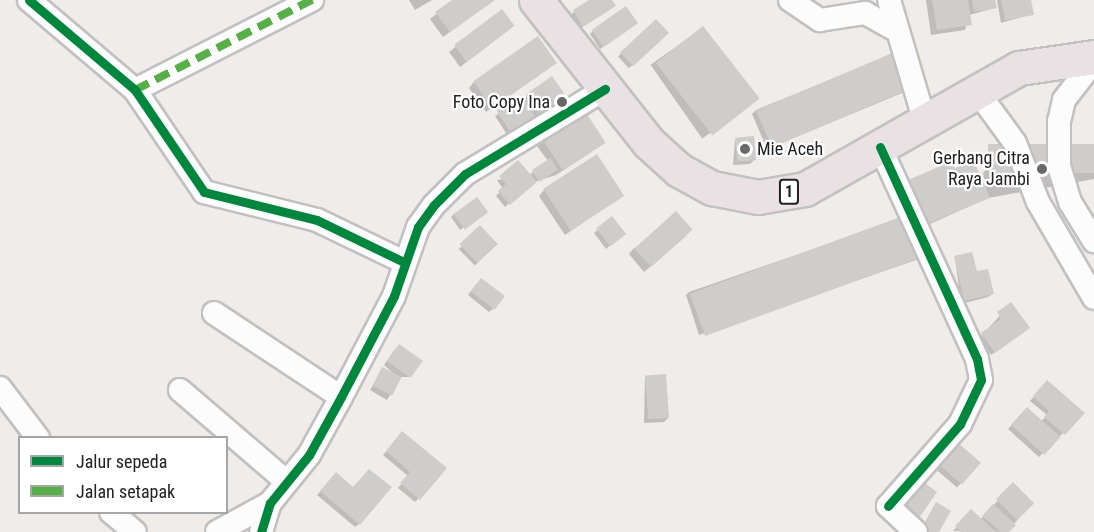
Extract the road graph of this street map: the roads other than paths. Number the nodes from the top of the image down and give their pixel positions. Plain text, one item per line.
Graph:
1 (28, 0) edge
2 (312, 0) edge
3 (536, 0) edge
4 (790, 0) edge
5 (889, 0) edge
6 (896, 30) junction
7 (1094, 59) edge
8 (604, 89) junction
9 (135, 90) junction
10 (977, 91) junction
11 (924, 118) junction
12 (880, 147) junction
13 (1094, 241) edge
14 (404, 262) junction
15 (1094, 298) edge
16 (214, 313) dead end
17 (0, 388) edge
18 (180, 390) dead end
19 (341, 397) junction
20 (36, 436) edge
21 (287, 482) junction
22 (270, 504) junction
23 (112, 514) edge
24 (135, 532) edge
25 (217, 532) edge
26 (261, 532) edge
27 (916, 532) edge

1 - 9 street
2 - 9 street
3 - 8 highway, 1
4 - 6 street
5 - 6 street
6 - 11 street
7 - 10 highway, 1
7 - 13 street
8 - 12 highway, 1
8 - 14 street
9 - 14 street
10 - 11 highway, 1
10 - 15 street
11 - 12 highway, 1
12 - 27 street
14 - 19 street
16 - 19 street
17 - 20 street
18 - 21 street
19 - 21 street
21 - 22 street
22 - 25 street
22 - 26 street
23 - 24 street

